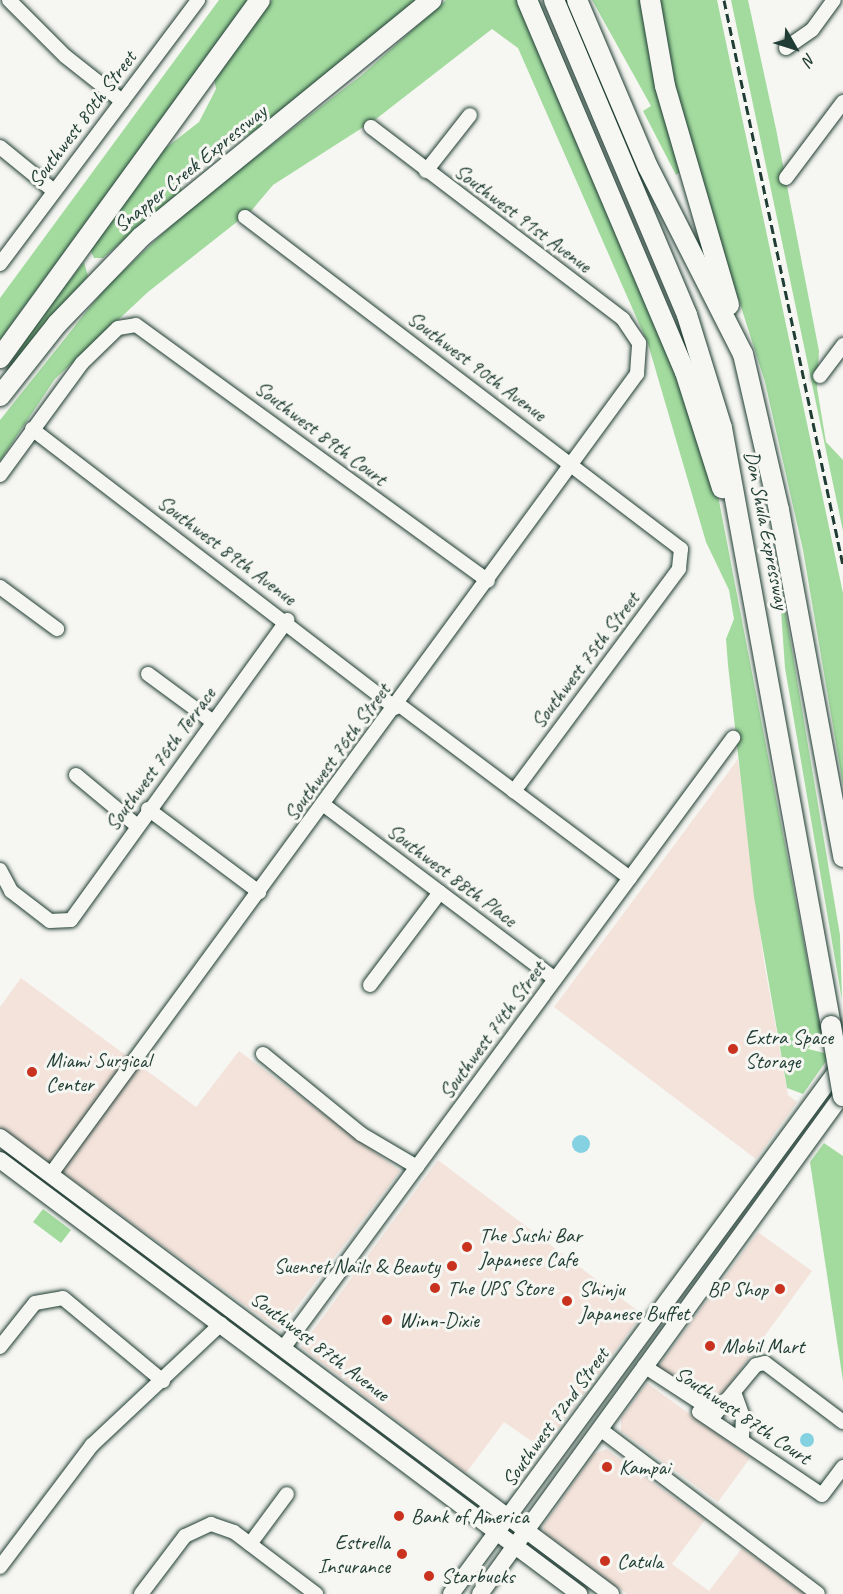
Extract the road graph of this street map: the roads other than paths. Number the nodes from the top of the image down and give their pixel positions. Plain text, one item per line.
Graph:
1 (9, 0) edge
2 (198, 0) edge
3 (261, 0) edge
4 (432, 0) edge
5 (527, 0) edge
6 (554, 0) edge
7 (577, 0) edge
8 (650, 0) edge
9 (834, 0) edge
10 (786, 48) dead end
11 (122, 101) junction
12 (843, 102) edge
13 (470, 115) dead end
14 (371, 127) dead end
15 (0, 147) edge
16 (426, 171) junction
17 (786, 178) dead end
18 (54, 191) junction
19 (245, 218) dead end
20 (0, 264) edge
21 (843, 345) edge
22 (640, 349) joint
23 (743, 354) junction
24 (0, 358) edge
25 (820, 376) dead end
26 (0, 396) edge
27 (32, 429) junction
28 (574, 465) junction
29 (0, 475) edge
30 (682, 551) joint
31 (488, 581) junction
32 (0, 587) edge
33 (287, 620) junction
34 (57, 629) dead end
35 (148, 674) dead end
36 (772, 687) junction
37 (397, 706) junction
38 (212, 721) junction
39 (734, 738) dead end
40 (76, 775) dead end
41 (514, 791) junction
42 (324, 805) junction
43 (148, 809) junction
44 (136, 825) junction
45 (843, 857) edge
46 (0, 870) edge
47 (630, 878) junction
48 (259, 892) junction
49 (440, 892) junction
50 (555, 979) junction
51 (370, 986) dead end
52 (263, 1054) dead end
53 (843, 1062) edge
54 (843, 1095) edge
55 (0, 1137) edge
56 (0, 1160) edge
57 (417, 1167) junction
58 (762, 1172) junction
59 (51, 1174) junction
60 (777, 1184) junction
61 (40, 1189) junction
62 (149, 1247) junction
63 (122, 1250) junction
64 (669, 1299) junction
65 (227, 1305) junction
66 (685, 1311) junction
67 (221, 1324) junction
68 (0, 1347) edge
69 (284, 1347) junction
70 (643, 1369) junction
71 (163, 1381) junction
72 (606, 1388) junction
73 (735, 1395) junction
74 (621, 1399) junction
75 (378, 1418) junction
76 (843, 1422) edge
77 (600, 1429) junction
78 (368, 1433) junction
79 (742, 1437) junction
80 (843, 1467) edge
81 (287, 1494) dead end
82 (508, 1518) junction
83 (526, 1531) junction
84 (497, 1532) junction
85 (250, 1544) junction
86 (515, 1546) junction
87 (0, 1567) edge
88 (141, 1594) edge
89 (316, 1594) edge
90 (451, 1594) edge
91 (480, 1594) edge
92 (579, 1594) edge
93 (611, 1594) edge
94 (818, 1594) edge

1 - 11 street
2 - 11 street, Southwest 80th Street
3 - 24 highway, Snapper Creek Expressway
4 - 26 highway, Snapper Creek Expressway
5 - 36 highway
6 - 36 highway, Don Shula Expressway
7 - 23 highway, Don Shula Expressway
8 - 23 highway
9 - 10 street
11 - 18 street, Southwest 80th Street
12 - 17 street
13 - 16 street
14 - 16 street, Southwest 91st Avenue
15 - 18 street
16 - 22 street, Southwest 91st Avenue
18 - 20 street, Southwest 80th Street
19 - 28 street, Southwest 90th Avenue
21 - 25 street
22 - 28 street, Southwest 76th Street
23 - 45 highway, Don Shula Expressway
27 - 29 street
27 - 31 street, Southwest 89th Court
27 - 33 street, Southwest 89th Avenue
28 - 30 street, Southwest 90th Avenue
28 - 31 street, Southwest 76th Street
30 - 41 street, Southwest 75th Street
31 - 37 street, Southwest 76th Street
32 - 34 street
33 - 37 street, Southwest 89th Avenue
33 - 38 street, Southwest 76th Terrace
35 - 38 street
36 - 54 highway, Don Shula Expressway, bridge
37 - 41 street, Southwest 89th Avenue
37 - 42 street, Southwest 76th Street
38 - 43 street, Southwest 76th Terrace
39 - 47 street, Southwest 74th Street
40 - 44 street
41 - 47 street, Southwest 89th Avenue
42 - 48 street, Southwest 76th Street
42 - 49 street, Southwest 88th Place
43 - 44 street, Southwest 76th Terrace
43 - 48 street
44 - 46 street, Southwest 76th Terrace
47 - 50 street, Southwest 74th Street
48 - 59 street, Southwest 76th Street
49 - 50 street, Southwest 88th Place
49 - 51 street
50 - 57 street, Southwest 74th Street
52 - 57 street
53 - 58 main road, Southwest 72nd Street
54 - 60 main road, Southwest 72nd Street
55 - 59 main road, Southwest 87th Avenue
56 - 61 main road, Southwest 87th Avenue
57 - 69 street, Southwest 74th Street
58 - 60 main road
58 - 64 main road, Southwest 72nd Street
59 - 61 main road
59 - 62 main road, Southwest 87th Avenue
60 - 66 main road, Southwest 72nd Street
61 - 63 main road, Southwest 87th Avenue
62 - 63 main road
62 - 65 main road, Southwest 87th Avenue
63 - 67 main road, Southwest 87th Avenue
64 - 66 main road
64 - 72 main road, Southwest 72nd Street
65 - 67 main road
65 - 69 main road, Southwest 87th Avenue
66 - 70 main road, Southwest 72nd Street
67 - 71 street
67 - 78 main road, Southwest 87th Avenue
68 - 71 street
69 - 75 main road, Southwest 87th Avenue
70 - 73 street, Southwest 87th Court
70 - 74 main road, Southwest 72nd Street
70 - 79 street, Southwest 87th Court
71 - 87 street
72 - 74 main road
72 - 82 main road, Southwest 72nd Street
73 - 76 street, Southwest 87th Court
73 - 79 street
74 - 77 main road, Southwest 72nd Street
75 - 78 main road
75 - 82 main road, Southwest 87th Avenue
77 - 83 main road, Southwest 72nd Street
77 - 94 street
78 - 84 main road, Southwest 87th Avenue
79 - 80 street, Southwest 87th Court
81 - 85 street
82 - 83 main road, Southwest 87th Avenue
82 - 84 main road, Southwest 72nd Street
83 - 86 main road, Southwest 72nd Street
83 - 93 main road, Southwest 87th Avenue
84 - 86 main road, Southwest 87th Avenue
84 - 90 main road, Southwest 72nd Street
85 - 88 street
85 - 89 street
86 - 91 main road, Southwest 72nd Street
86 - 92 main road, Southwest 87th Avenue

